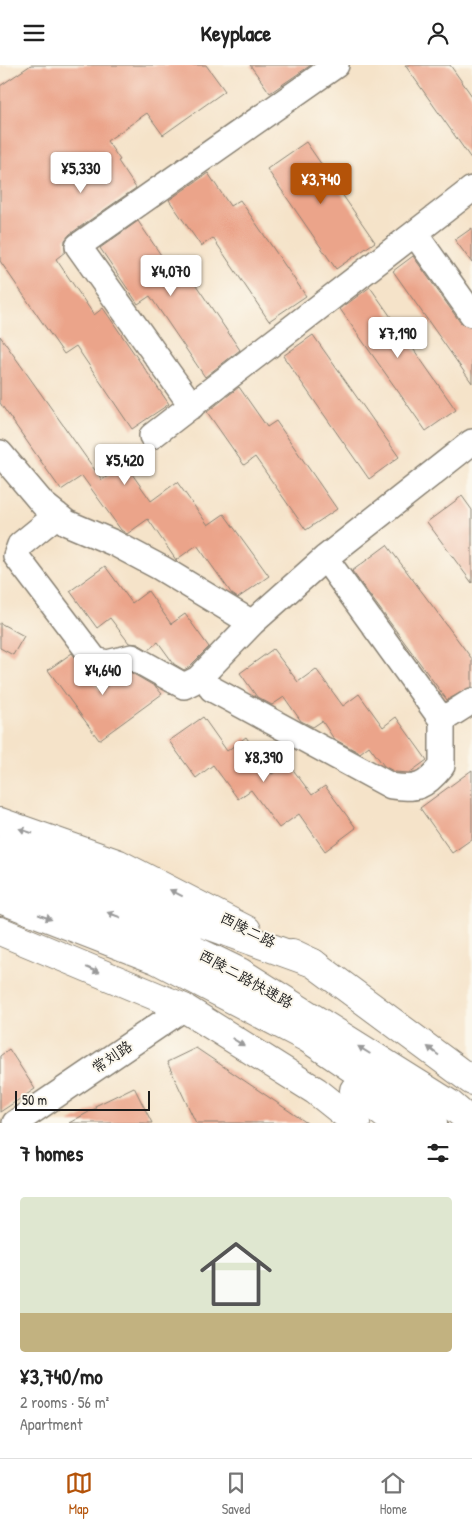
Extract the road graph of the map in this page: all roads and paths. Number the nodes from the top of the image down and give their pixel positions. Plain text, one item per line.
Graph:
1 (336, 65) edge
2 (472, 189) edge
3 (415, 234) junction
4 (472, 314) edge
5 (192, 406) junction
6 (152, 436) dead end
7 (472, 443) edge
8 (0, 453) edge
9 (57, 515) junction
10 (325, 558) junction
11 (252, 623) junction
12 (212, 689) dead end
13 (472, 701) edge
14 (442, 720) junction
15 (0, 822) edge
16 (0, 850) edge
17 (0, 872) edge
18 (0, 899) edge
19 (0, 931) edge
20 (157, 960) junction
21 (313, 963) junction
22 (184, 1008) junction
23 (472, 1081) edge
24 (438, 1116) edge
25 (15, 1123) edge
26 (356, 1123) edge
27 (396, 1123) edge
28 (472, 1123) edge

1 - 5 street
2 - 3 street
3 - 4 street
3 - 5 street
5 - 6 street
7 - 10 street
8 - 9 street
9 - 11 street
9 - 11 street
10 - 11 street
10 - 14 street
12 - 14 street
13 - 14 street
21 -> 15 main road, 西陵二路
16 - 21 main road
24 -> 17 main road, 西陵二路快速路
18 -> 20 main road, 西陵二路快速路
19 -> 22 main road
20 - 24 main road, 西陵二路快速路
20 - 27 main road
23 -> 21 main road, 西陵二路
22 - 25 street, 常刘路
22 -> 26 main road
24 - 28 main road, 西陵二路快速路

